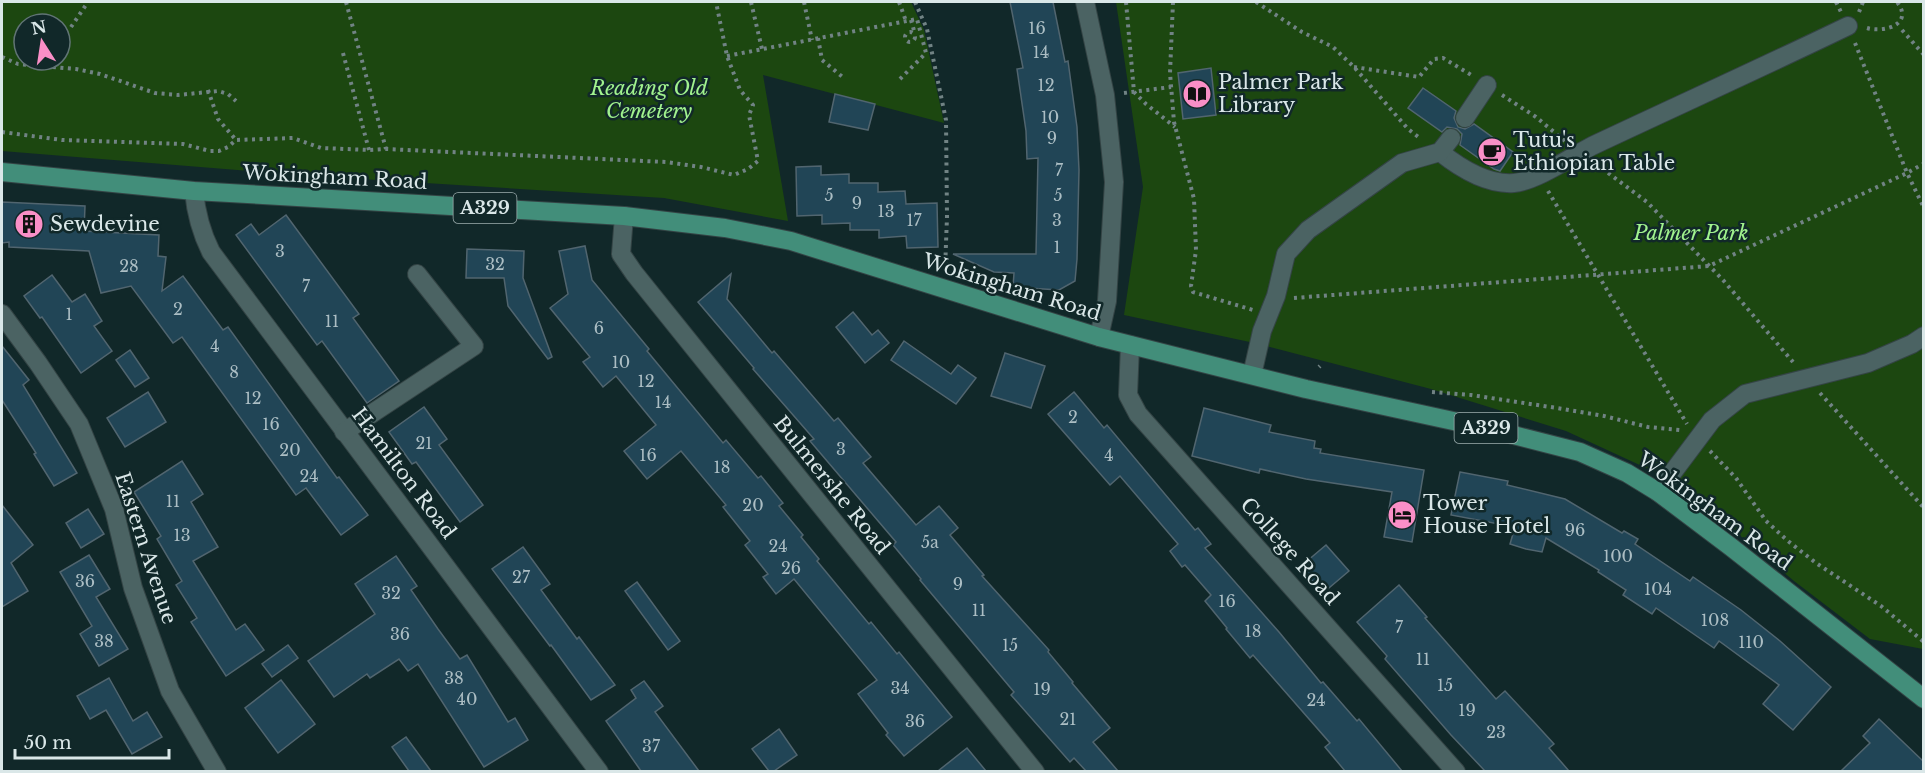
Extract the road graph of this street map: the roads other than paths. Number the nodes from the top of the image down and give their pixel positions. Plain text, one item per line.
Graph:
1 (1085, 2) edge
2 (1855, 25) road end
3 (1487, 85) dead end
4 (1465, 118) dead end
5 (2, 172) edge
6 (194, 191) junction
7 (624, 216) junction
8 (417, 274) dead end
9 (2, 314) edge
10 (1923, 336) edge
11 (1099, 337) junction
12 (1130, 345) junction
13 (1252, 375) junction
14 (344, 432) junction
15 (1658, 492) junction
16 (1923, 699) edge
17 (217, 771) edge
18 (599, 771) edge
19 (1035, 771) edge
20 (1456, 771) edge

1 - 11 street
2 - 13 street
3 - 4 street
5 - 6 main road, Wokingham Road / A329
6 - 7 main road, Wokingham Road / A329
6 - 14 street, Hamilton Road
7 - 11 main road, Wokingham Road / A329
7 - 19 street, Bulmershe Road
8 - 14 street
9 - 17 street, Eastern Avenue
10 - 15 street
11 - 12 main road, Wokingham Road / A329
12 - 13 main road, Wokingham Road / A329
12 - 20 street, College Road
13 - 15 main road, Wokingham Road / A329
14 - 18 street, Hamilton Road
15 - 16 main road, Wokingham Road / A329

